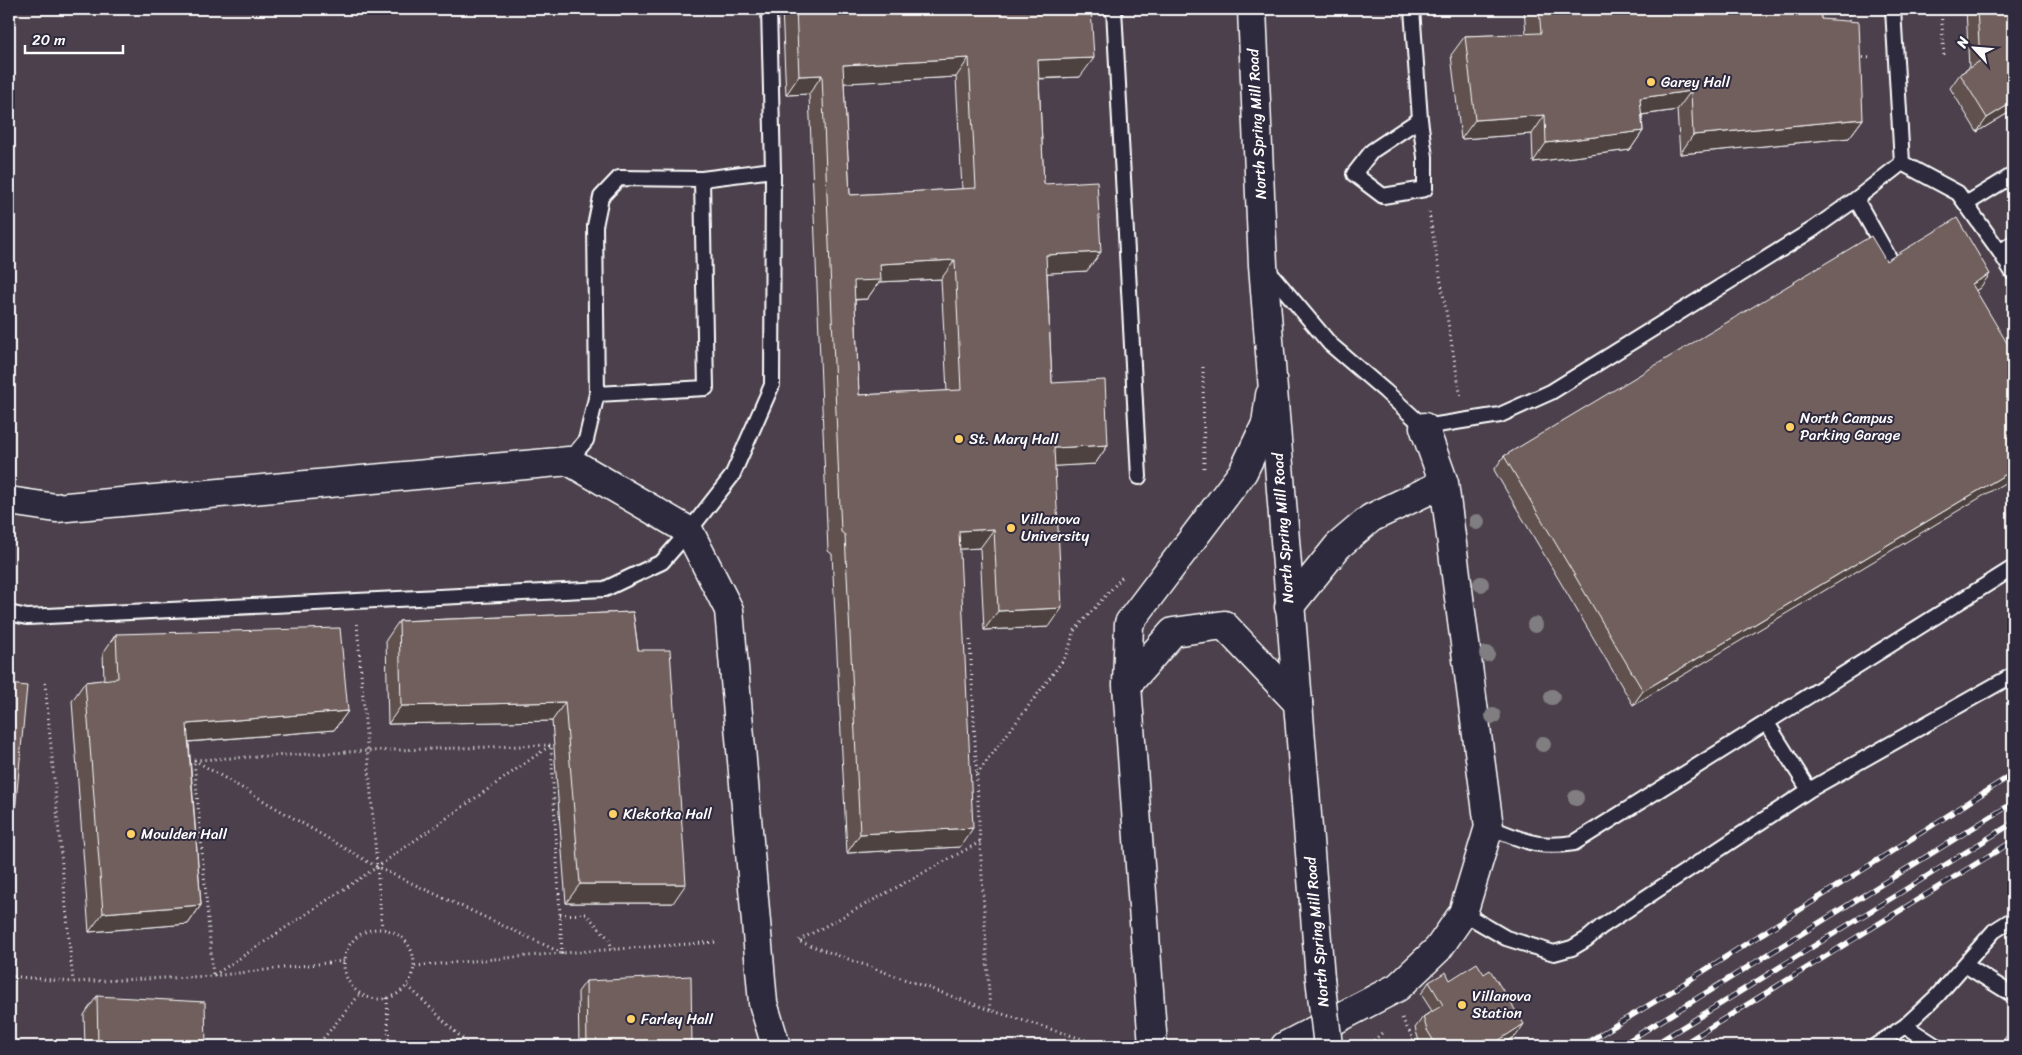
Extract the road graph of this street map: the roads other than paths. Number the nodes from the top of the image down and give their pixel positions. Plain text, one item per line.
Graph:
1 (769, 9) edge
2 (1114, 9) edge
3 (1252, 9) edge
4 (1412, 9) edge
5 (1893, 9) edge
6 (1420, 119) junction
7 (1902, 163) junction
8 (773, 170) junction
9 (2013, 175) edge
10 (702, 179) junction
11 (1856, 199) junction
12 (1966, 204) junction
13 (2013, 243) edge
14 (2000, 252) junction
15 (1263, 265) junction
16 (1893, 265) edge
17 (2013, 273) edge
18 (1272, 376) junction
19 (597, 394) junction
20 (1424, 427) junction
21 (569, 461) junction
22 (1139, 477) dead end
23 (1444, 483) junction
24 (9, 501) edge
25 (689, 531) junction
26 (2013, 568) edge
27 (1289, 607) junction
28 (9, 613) edge
29 (2013, 675) edge
30 (1127, 685) junction
31 (1298, 703) junction
32 (1767, 722) junction
33 (1808, 790) junction
34 (1490, 827) junction
35 (1463, 913) junction
36 (2013, 919) edge
37 (1965, 965) junction
38 (2013, 994) edge
39 (1906, 1026) junction
40 (776, 1046) edge
41 (1153, 1046) edge
42 (1285, 1046) edge
43 (1328, 1046) edge
44 (1875, 1046) edge
45 (1936, 1046) edge

1 - 8 lane
2 - 22 lane
3 - 15 street, North Spring Mill Road
4 - 6 lane
5 - 7 lane
6 - 6 lane
7 - 11 lane
7 - 12 lane
8 - 10 lane
8 - 25 lane
9 - 12 lane
10 - 19 lane
10 - 19 lane
11 - 16 lane
11 - 20 lane
12 - 14 lane
13 - 14 lane
14 - 17 lane
15 - 18 street, North Spring Mill Road
15 - 20 lane
18 - 27 street, North Spring Mill Road
18 - 30 street
19 - 21 lane
20 - 23 street
21 - 24 street
21 - 25 street
23 - 27 street
23 - 34 street
25 - 28 lane
25 - 40 street
26 - 32 lane
27 - 31 street, North Spring Mill Road
29 - 33 lane
30 - 31 street
30 - 41 street
31 - 43 street, North Spring Mill Road, bridge
32 - 33 lane
32 - 34 lane
33 - 35 lane
34 - 35 street
35 - 42 street
36 - 37 lane
37 - 38 lane
37 - 39 lane
39 - 44 lane
39 - 45 lane

